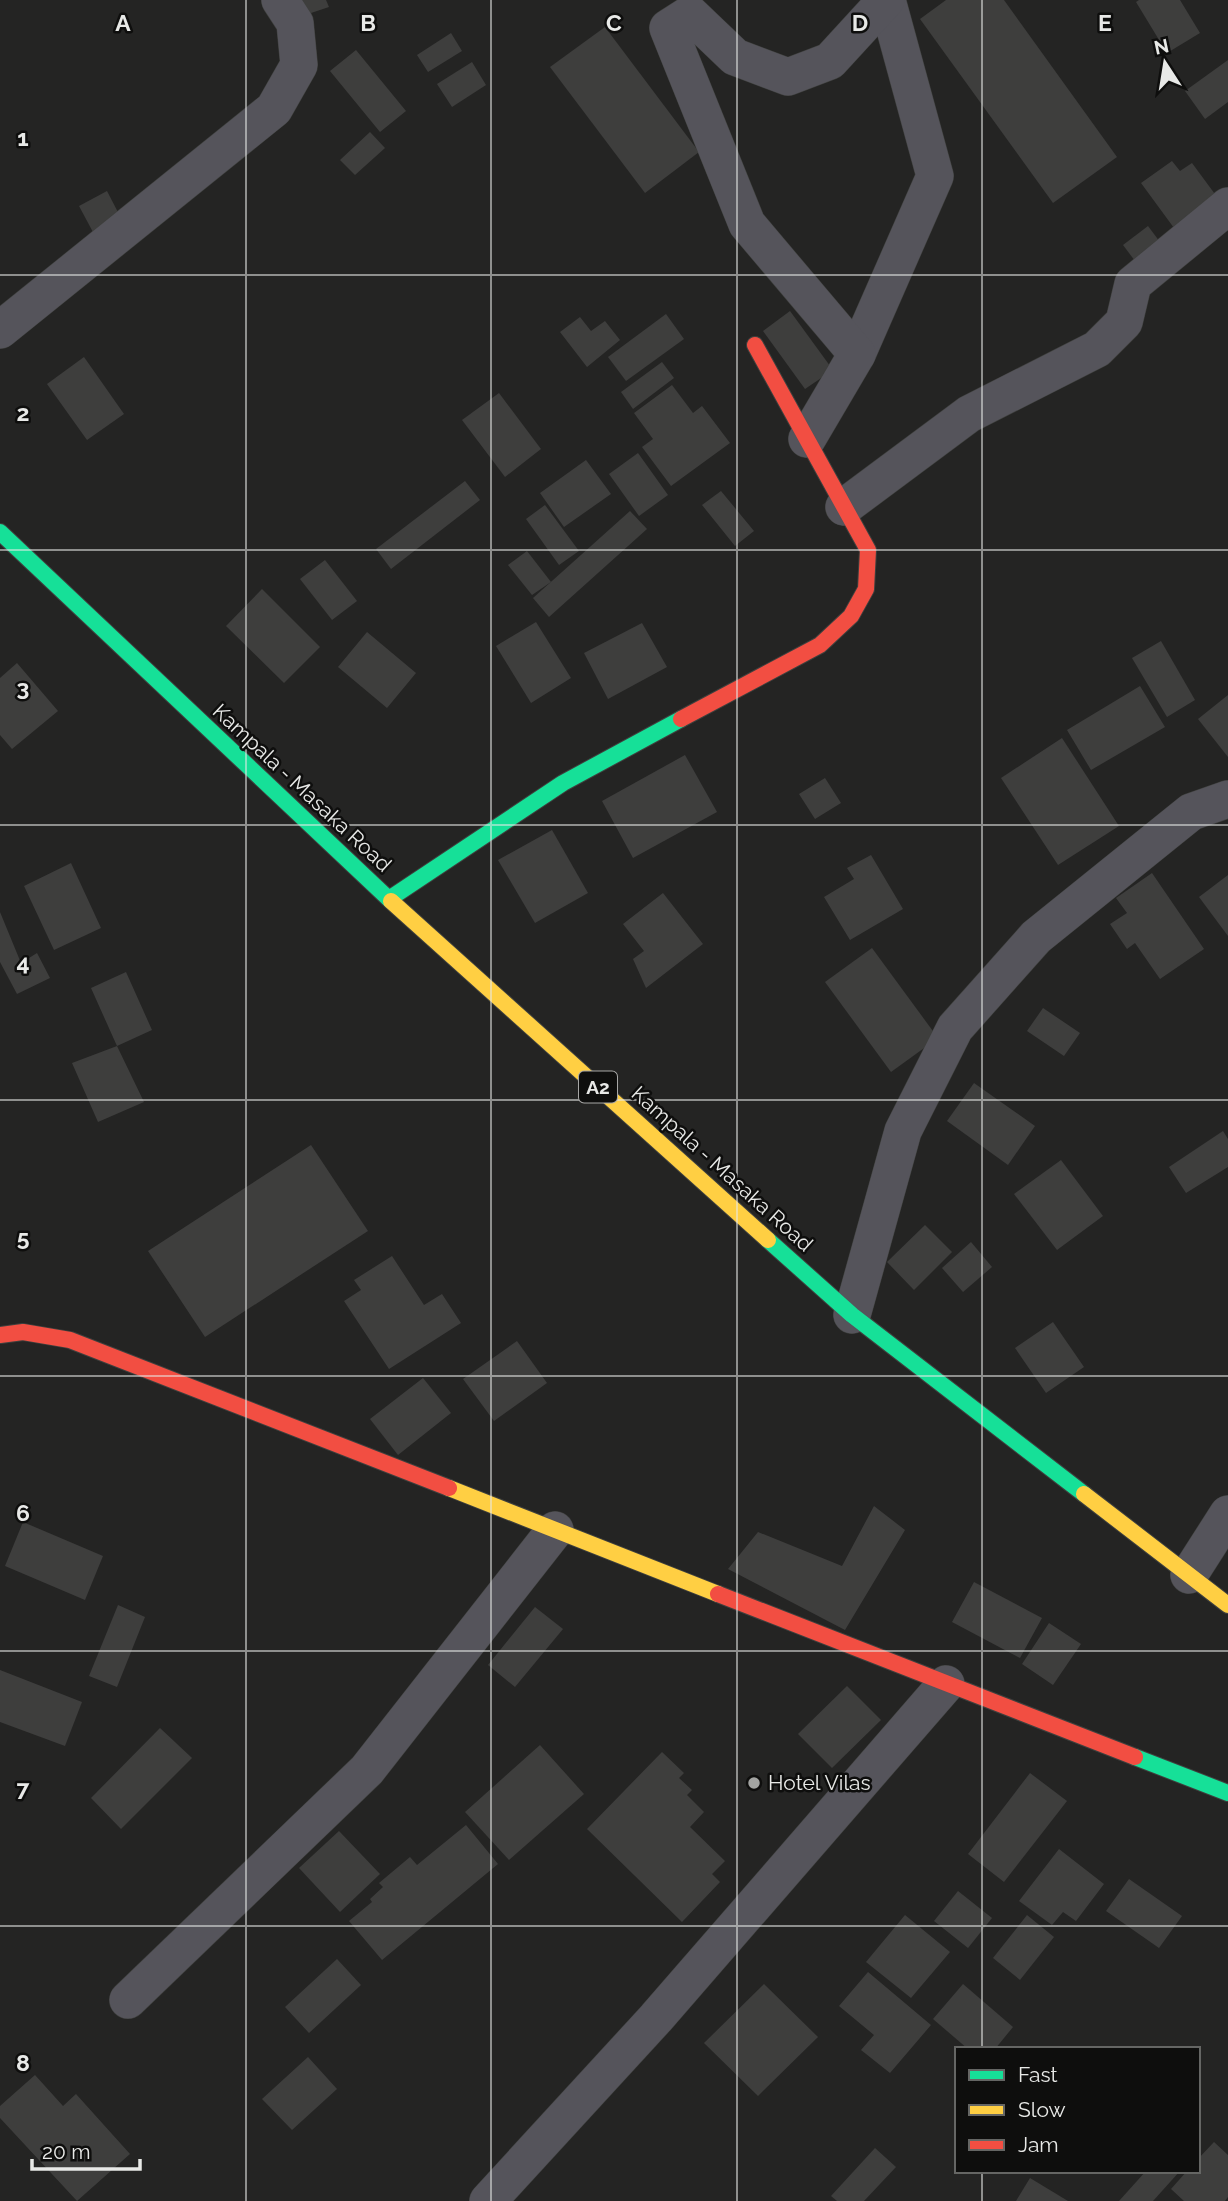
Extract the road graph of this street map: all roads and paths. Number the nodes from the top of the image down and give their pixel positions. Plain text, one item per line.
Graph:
1 (281, 0) edge
2 (887, 0) edge
3 (1228, 206) edge
4 (0, 330) edge
5 (755, 345) dead end
6 (857, 354) junction
7 (807, 439) junction
8 (844, 507) junction
9 (0, 532) edge
10 (1228, 777) edge
11 (1228, 799) edge
12 (1191, 812) junction
13 (389, 899) junction
14 (852, 1315) junction
15 (0, 1335) edge
16 (1228, 1514) edge
17 (555, 1530) junction
18 (1189, 1575) junction
19 (1228, 1605) edge
20 (946, 1684) junction
21 (1228, 1793) edge
22 (128, 2000) dead end
23 (488, 2201) edge

1 - 4 street
2 - 6 street
2 - 6 street
3 - 8 street
5 - 7 street
6 - 7 street
7 - 8 street
8 - 13 street
9 - 13 street, Kampala - Masaka Road / A2
10 - 12 street
11 - 12 street
12 - 14 street
13 - 14 street, Kampala - Masaka Road / A2
14 - 18 street, Kampala - Masaka Road / A2
15 - 17 street
16 - 18 street
17 - 20 street
17 - 22 street
18 - 19 street, Kampala - Masaka Road / A2
20 - 21 street
20 - 23 street

